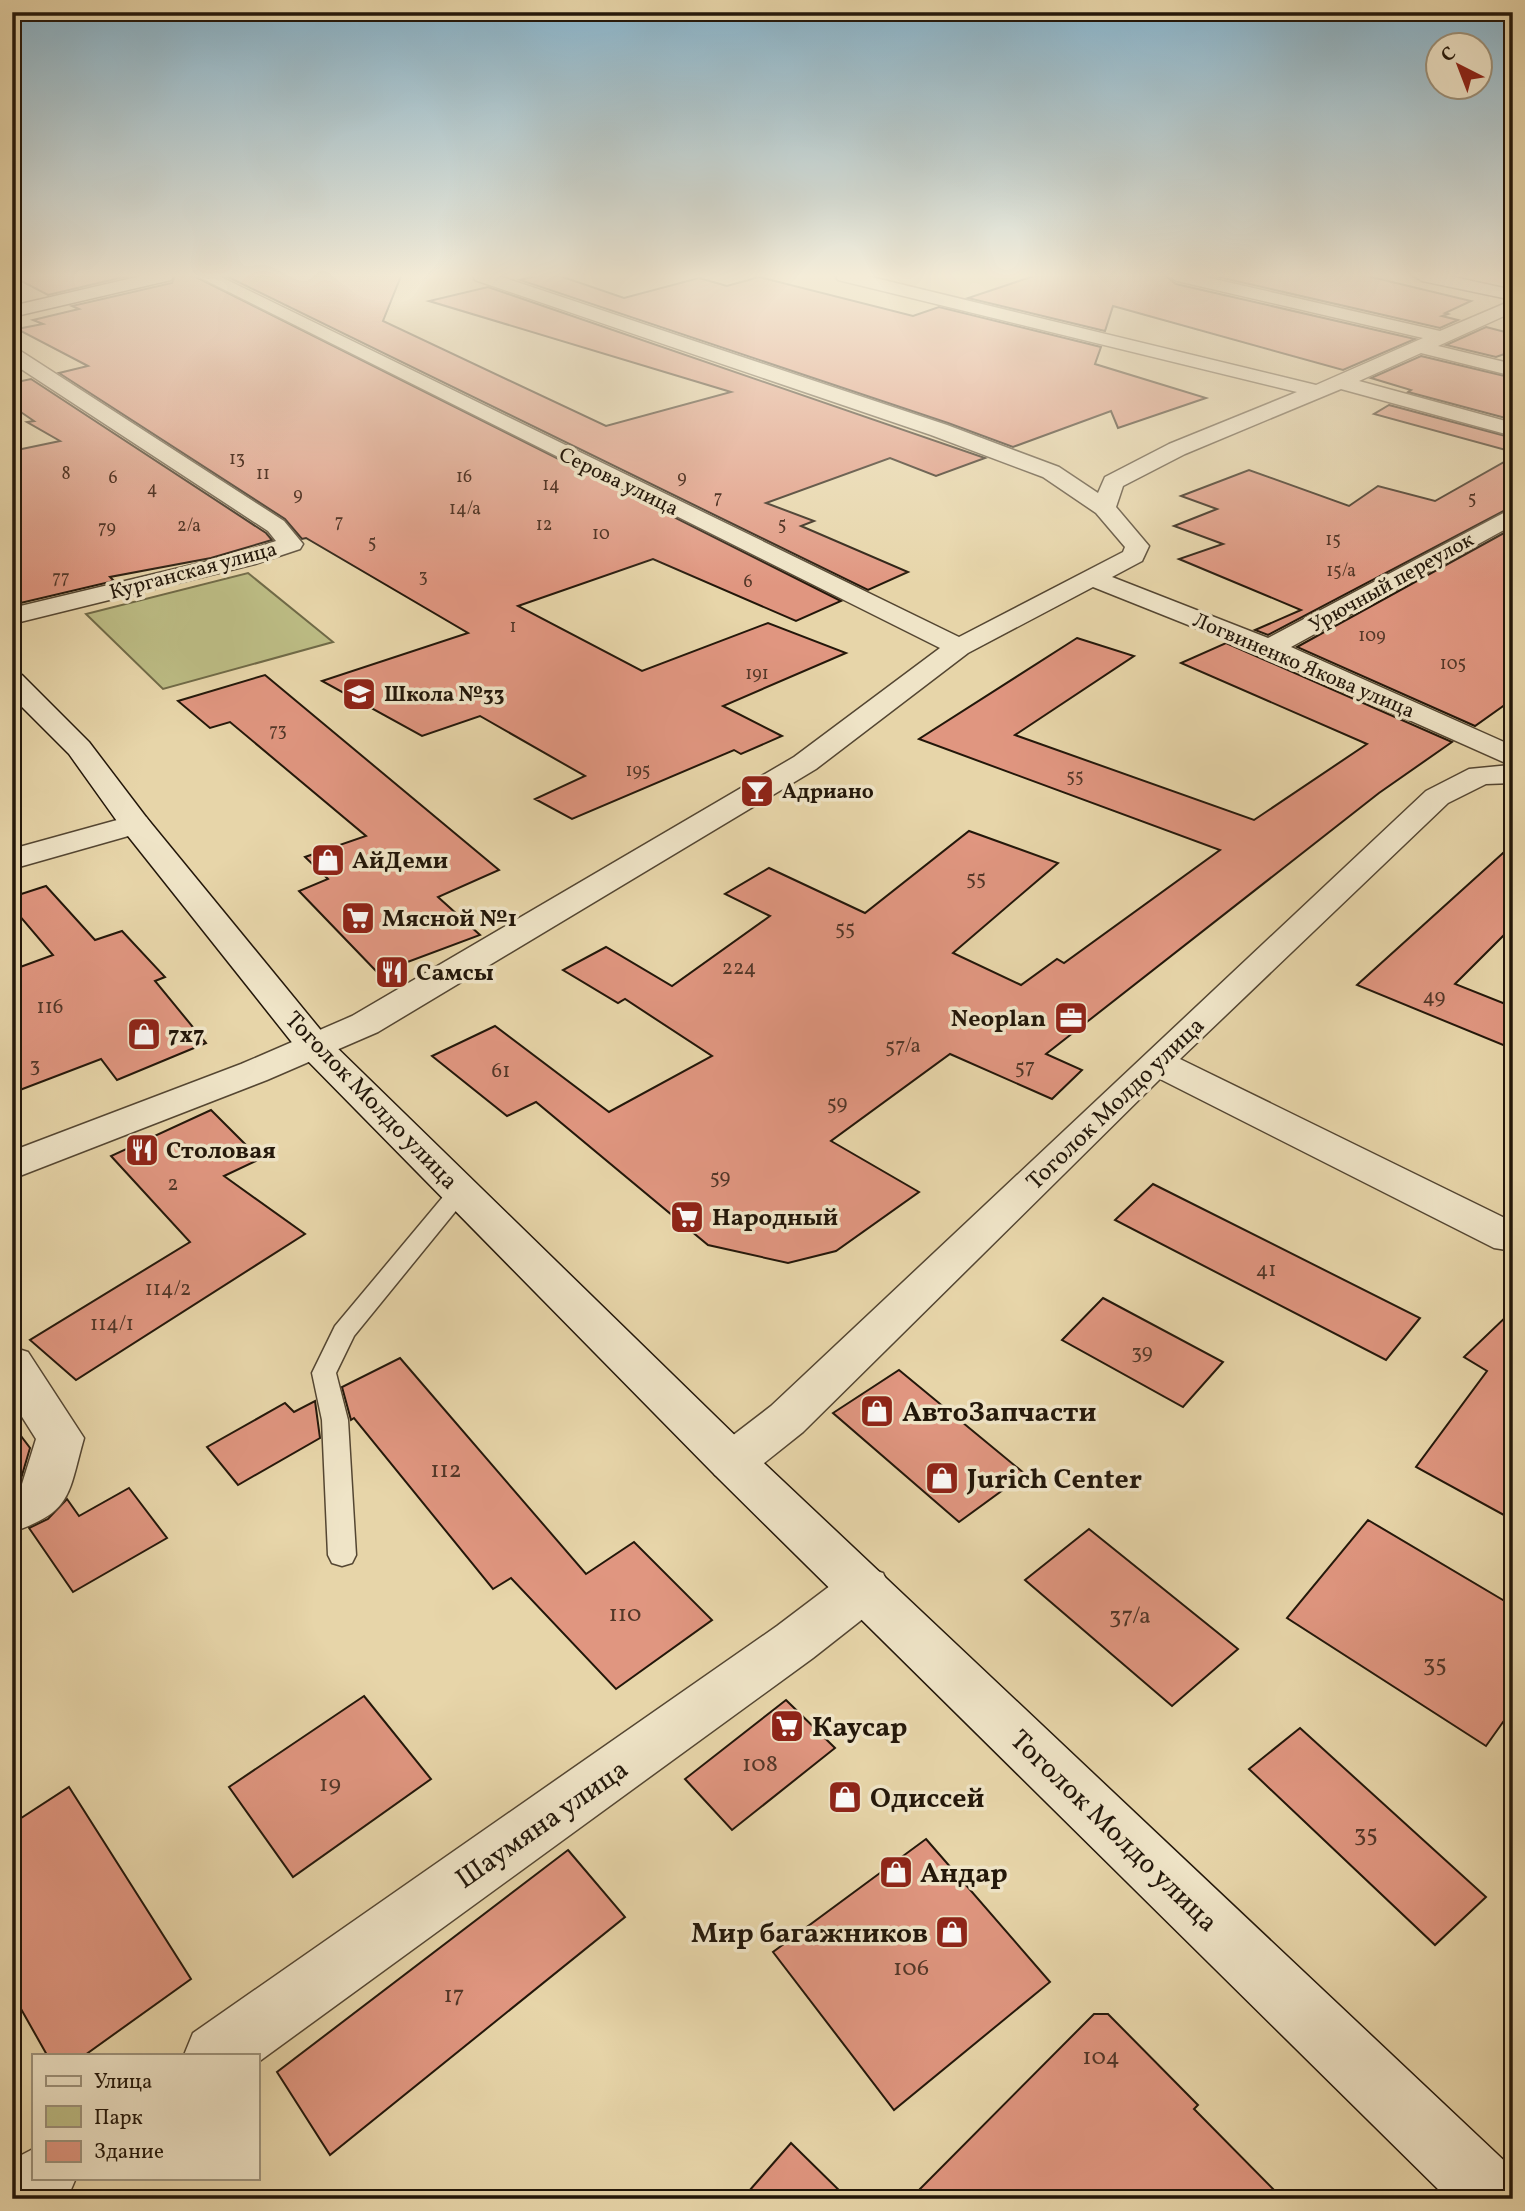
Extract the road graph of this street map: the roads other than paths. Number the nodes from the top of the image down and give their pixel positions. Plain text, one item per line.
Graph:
1 (51, 379) edge
2 (414, 379) edge
3 (788, 379) edge
4 (1298, 379) edge
5 (1344, 379) edge
6 (1328, 386) junction
7 (1513, 430) edge
8 (1104, 508) junction
9 (1513, 515) edge
10 (1093, 578) junction
11 (12, 616) edge
12 (959, 648) junction
13 (1270, 648) junction
14 (12, 681) edge
15 (1513, 757) edge
16 (1513, 774) edge
17 (135, 824) junction
18 (12, 859) edge
19 (315, 1047) junction
20 (1156, 1062) junction
21 (12, 1166) edge
22 (460, 1191) junction
23 (1511, 1239) edge
24 (12, 1364) edge
25 (732, 1462) junction
26 (12, 1513) edge
27 (342, 1555) dead end
28 (865, 1588) junction
29 (216, 2054) edge
30 (1496, 2199) edge

1 - 11 street, Курганская улица
2 - 12 street, Серова улица
3 - 8 street
4 - 6 street
5 - 6 street
6 - 7 street
6 - 8 street
8 - 10 street
9 - 13 street, Урючный переулок
10 - 12 street
10 - 13 street, Логвиненко Якова улица
12 - 19 street
13 - 15 street, Логвиненко Якова улица
14 - 17 street, Тоголок Молдо улица
16 - 20 street, Тоголок Молдо улица
17 - 18 street
17 - 19 street, Тоголок Молдо улица
19 - 21 street
19 - 22 street, Тоголок Молдо улица
20 - 23 street
20 - 25 street, Тоголок Молдо улица
22 - 25 street, Тоголок Молдо улица
22 - 27 lane
24 - 26 street
25 - 28 street, Тоголок Молдо улица
28 - 29 street, Шаумяна улица
28 - 30 street, Тоголок Молдо улица

